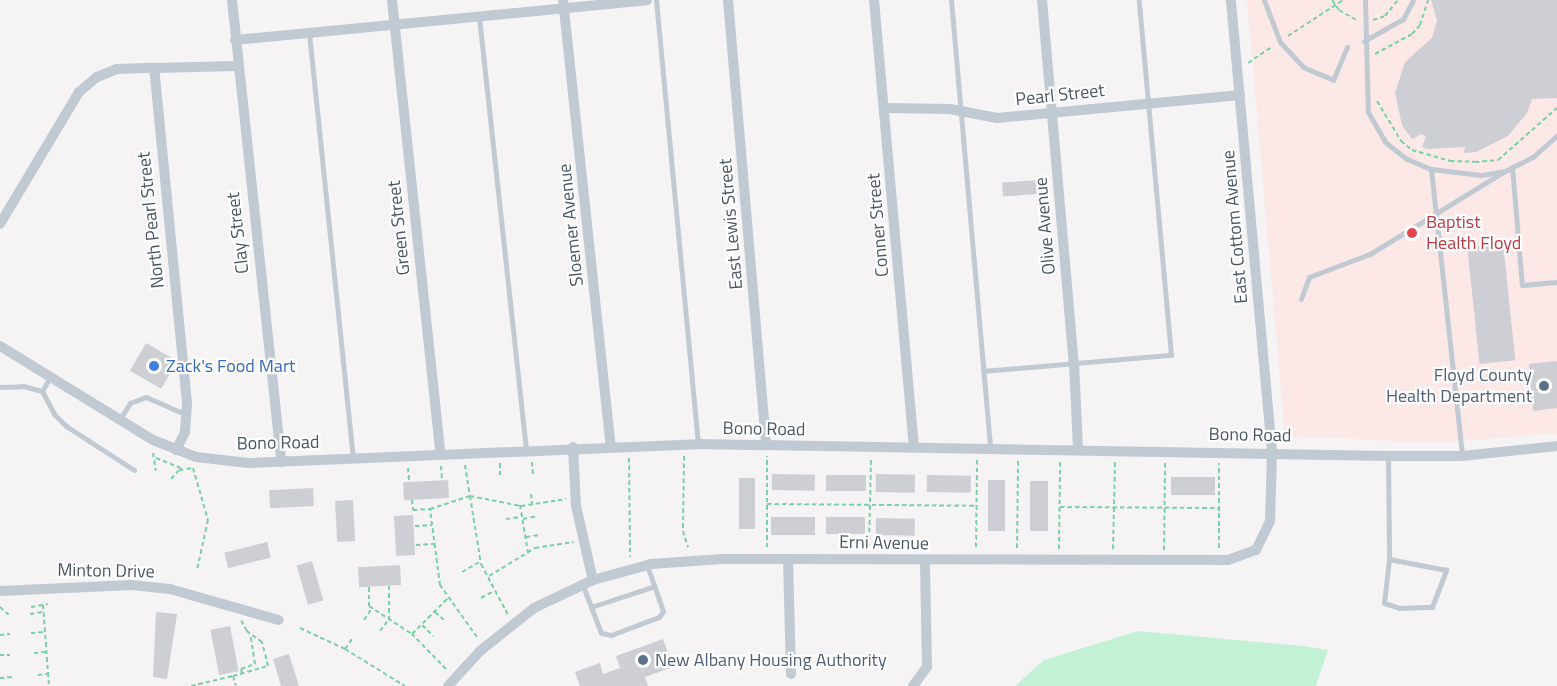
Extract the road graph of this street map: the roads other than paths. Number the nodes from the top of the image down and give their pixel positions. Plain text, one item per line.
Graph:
1 (232, 0) edge
2 (392, 0) edge
3 (647, 0) edge
4 (656, 0) edge
5 (728, 0) edge
6 (874, 0) edge
7 (951, 0) edge
8 (1042, 0) edge
9 (1139, 0) edge
10 (1231, 0) edge
11 (1264, 0) edge
12 (1365, 0) edge
13 (1413, 0) edge
14 (563, 5) edge
15 (479, 17) junction
16 (394, 25) junction
17 (309, 33) junction
18 (235, 40) junction
19 (1364, 41) junction
20 (1347, 47) dead end
21 (237, 66) junction
22 (154, 68) junction
23 (1240, 95) junction
24 (1148, 103) junction
25 (884, 108) junction
26 (962, 113) junction
27 (1051, 113) junction
28 (1557, 135) edge
29 (1512, 167) junction
30 (1431, 168) junction
31 (1504, 171) junction
32 (1438, 215) junction
33 (0, 224) edge
34 (1557, 282) edge
35 (1301, 299) dead end
36 (0, 346) edge
37 (1074, 363) junction
38 (983, 371) junction
39 (50, 377) junction
40 (0, 387) edge
41 (42, 391) junction
42 (185, 414) junction
43 (119, 420) junction
44 (698, 444) junction
45 (1557, 446) edge
46 (573, 447) junction
47 (611, 447) junction
48 (914, 447) junction
49 (990, 448) junction
50 (1078, 448) junction
51 (176, 450) junction
52 (767, 451) junction
53 (1272, 452) junction
54 (529, 454) junction
55 (1388, 456) junction
56 (1462, 456) junction
57 (353, 457) junction
58 (441, 458) junction
59 (280, 462) junction
60 (134, 470) dead end
61 (788, 558) junction
62 (1389, 559) junction
63 (925, 560) junction
64 (647, 565) junction
65 (593, 580) junction
66 (582, 584) junction
67 (655, 586) junction
68 (0, 591) edge
69 (591, 607) junction
70 (279, 620) dead end
71 (791, 674) dead end
72 (448, 686) edge
73 (913, 686) edge

1 - 18 street, Clay Street
2 - 16 street, Green Street
3 - 14 street
4 - 44 lane
5 - 52 street, East Lewis Street
6 - 25 street, Conner Street
7 - 26 lane
8 - 27 street, Olive Avenue
9 - 24 lane
10 - 23 street, East Cottom Avenue
11 - 20 lane
12 - 19 lane
13 - 19 lane
14 - 15 street
14 - 47 street, Sloemer Avenue
15 - 16 street
15 - 54 lane
16 - 17 street
16 - 58 street, Green Street
17 - 18 street
17 - 57 lane
18 - 21 street, Clay Street
19 - 30 lane
21 - 22 street
21 - 59 street, Clay Street
22 - 33 street
22 - 42 street, North Pearl Street
23 - 24 street, Pearl Street
23 - 53 street, East Cottom Avenue
24 - 27 street, Pearl Street
24 - 37 lane
25 - 26 street, Pearl Street
25 - 48 street, Conner Street
26 - 27 street, Pearl Street
26 - 38 lane
27 - 37 street, Olive Avenue
28 - 29 lane
29 - 31 lane
29 - 34 lane
30 - 31 lane
30 - 32 lane
31 - 32 lane
32 - 35 lane
32 - 56 lane
36 - 39 street, Bono Road
37 - 38 lane
37 - 50 street, Olive Avenue
38 - 49 lane
39 - 41 lane
39 - 43 street, Bono Road
40 - 41 lane
41 - 60 lane
42 - 43 lane
42 - 51 street, North Pearl Street
43 - 51 street, Bono Road
44 - 47 street, Bono Road
44 - 52 street, Bono Road
45 - 56 street, Bono Road
46 - 47 street, Bono Road
46 - 54 street, Bono Road
46 - 65 street
48 - 49 street, Bono Road
48 - 52 street, Bono Road
49 - 50 street, Bono Road
50 - 53 street, Bono Road
51 - 59 street, Bono Road
53 - 55 street, Bono Road
53 - 63 street, Erni Avenue
54 - 58 street, Bono Road
55 - 56 street, Bono Road
55 - 62 lane
57 - 58 street, Bono Road
57 - 59 street, Bono Road
61 - 63 street, Erni Avenue
61 - 64 street, Erni Avenue
61 - 71 street
62 - 62 lane
63 - 73 street
64 - 65 street, Erni Avenue
64 - 67 lane
65 - 66 street, Erni Avenue
66 - 69 lane
66 - 72 street, Erni Avenue
67 - 69 lane
67 - 69 lane
68 - 70 street, Minton Drive

